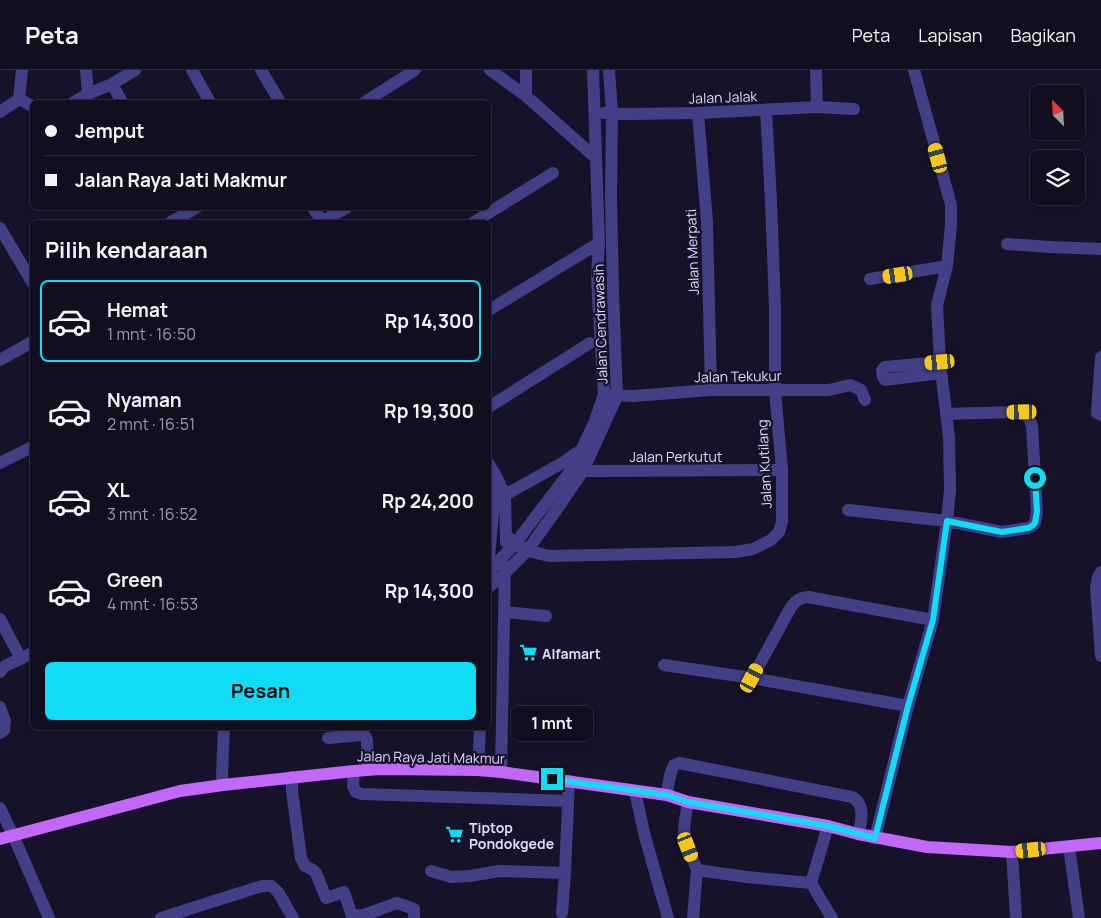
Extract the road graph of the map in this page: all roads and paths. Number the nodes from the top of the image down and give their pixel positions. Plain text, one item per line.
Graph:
1 (22, 70) edge
2 (86, 70) edge
3 (135, 70) edge
4 (192, 70) edge
5 (261, 70) edge
6 (415, 70) edge
7 (490, 70) edge
8 (526, 70) edge
9 (593, 70) edge
10 (609, 70) edge
11 (816, 70) edge
12 (914, 70) edge
13 (112, 84) junction
14 (88, 94) junction
15 (526, 96) junction
16 (19, 99) junction
17 (78, 100) edge
18 (121, 100) edge
19 (209, 100) edge
20 (279, 100) dead end
21 (368, 100) edge
22 (30, 105) edge
23 (817, 107) junction
24 (854, 109) dead end
25 (766, 110) junction
26 (0, 112) edge
27 (594, 113) junction
28 (612, 113) junction
29 (698, 113) junction
30 (596, 161) junction
31 (612, 166) junction
32 (554, 173) dead end
33 (193, 210) edge
34 (175, 220) edge
35 (477, 220) edge
36 (0, 228) edge
37 (599, 243) junction
38 (1007, 244) dead end
39 (1101, 249) edge
40 (947, 266) junction
41 (30, 279) edge
42 (870, 279) dead end
43 (491, 309) edge
44 (30, 343) edge
45 (590, 343) dead end
46 (1101, 357) edge
47 (0, 360) edge
48 (710, 390) junction
49 (775, 391) junction
50 (604, 394) junction
51 (618, 396) junction
52 (865, 400) dead end
53 (491, 406) edge
54 (946, 414) junction
55 (1101, 415) edge
56 (30, 449) edge
57 (582, 449) junction
58 (0, 463) edge
59 (491, 467) edge
60 (578, 468) junction
61 (782, 470) junction
62 (505, 495) junction
63 (492, 505) edge
64 (848, 510) dead end
65 (947, 521) junction
66 (491, 522) edge
67 (509, 544) junction
68 (527, 551) junction
69 (491, 568) edge
70 (1101, 572) edge
71 (504, 573) junction
72 (491, 585) edge
73 (505, 612) junction
74 (546, 616) dead end
75 (0, 619) edge
76 (933, 620) junction
77 (1101, 635) edge
78 (30, 654) edge
79 (1101, 656) edge
80 (21, 659) junction
81 (664, 665) dead end
82 (0, 672) edge
83 (752, 678) junction
84 (908, 706) junction
85 (0, 708) edge
86 (224, 730) edge
87 (480, 730) edge
88 (0, 733) edge
89 (328, 738) dead end
90 (368, 770) junction
91 (478, 770) junction
92 (354, 771) junction
93 (501, 772) junction
94 (292, 777) junction
95 (569, 782) junction
96 (223, 785) junction
97 (635, 791) junction
98 (667, 795) junction
99 (568, 801) junction
100 (688, 802) junction
101 (0, 808) edge
102 (828, 826) junction
103 (858, 834) junction
104 (13, 835) junction
105 (875, 838) junction
106 (0, 839) edge
107 (1101, 843) edge
108 (1069, 847) junction
109 (1012, 852) junction
110 (697, 870) junction
111 (430, 871) dead end
112 (565, 873) junction
113 (811, 883) junction
114 (562, 913) dead end
115 (49, 918) edge
116 (160, 918) edge
117 (292, 918) edge
118 (414, 918) edge
119 (668, 918) edge
120 (693, 918) edge
121 (832, 918) edge
122 (1016, 918) edge
123 (1079, 918) edge

1 - 16 street
2 - 14 street
3 - 13 street
4 - 19 street
5 - 20 street
6 - 21 street
7 - 15 street
8 - 15 street
9 - 27 street, Jalan Cendrawasih
10 - 28 street, Jalan Cendrawasih
11 - 23 street
12 - 40 street
13 - 14 street
13 - 18 street
14 - 17 street
15 - 30 street
16 - 22 street
16 - 26 street
23 - 24 street, Jalan Jalak
23 - 25 street, Jalan Jalak
25 - 29 street, Jalan Jalak
25 - 49 street, Jalan Kutilang
27 - 28 street, Jalan Jalak
27 - 30 street, Jalan Cendrawasih
28 - 29 street, Jalan Jalak
28 - 31 street, Jalan Cendrawasih
29 - 48 street, Jalan Merpati
30 - 31 street
30 - 37 street, Jalan Cendrawasih
31 - 51 street, Jalan Cendrawasih
32 - 35 street
33 - 34 street
36 - 41 street
37 - 43 street
37 - 50 street, Jalan Cendrawasih
38 - 39 street
40 - 42 street
40 - 54 street
44 - 47 street
45 - 53 street
46 - 55 street
48 - 49 street, Jalan Tekukur
48 - 51 street, Jalan Tekukur
49 - 52 street, Jalan Tekukur
49 - 61 street, Jalan Kutilang
50 - 51 street, Jalan Tekukur
50 - 57 street, Jalan Cendrawasih
51 - 60 street, Jalan Cendrawasih
54 - 65 street
54 - 65 street
56 - 58 street
57 - 60 street, Jalan Cendrawasih
57 - 62 street
59 - 62 street
60 - 61 street, Jalan Perkutut
60 - 67 street, Jalan Cendrawasih
60 - 68 street, Jalan Cendrawasih
61 - 68 street, Jalan Kutilang
62 - 63 street
62 - 67 street
63 - 66 street
64 - 65 street
65 - 76 street
67 - 68 street, Jalan Kutilang
67 - 69 street, Jalan Cendrawasih
67 - 71 street
68 - 71 street, Jalan Cendrawasih
70 - 77 street
71 - 72 street, Jalan Cendrawasih
71 - 73 street
73 - 74 street
73 - 93 street
75 - 80 street
76 - 83 street
76 - 84 street
77 - 79 street
78 - 80 street
80 - 82 street
81 - 83 street
83 - 84 street
84 - 105 street
85 - 88 street
86 - 96 street
87 - 91 street
89 - 90 street
90 - 91 main road, Jalan Raya Jati Makmur
90 - 92 main road, Jalan Raya Jati Makmur
91 - 93 main road, Jalan Raya Jati Makmur
92 - 94 main road, Jalan Raya Jati Makmur
92 - 99 street
93 - 95 main road, Jalan Raya Jati Makmur
94 - 96 main road, Jalan Raya Jati Makmur
94 - 118 street
95 - 97 main road, Jalan Raya Jati Makmur
95 - 99 street
96 - 104 main road, Jalan Raya Jati Makmur
97 - 98 main road, Jalan Raya Jati Makmur
97 - 119 street
98 - 100 main road, Jalan Raya Jati Makmur
98 - 103 street
99 - 112 street
100 - 102 main road, Jalan Raya Jati Makmur
100 - 110 street
101 - 104 street
102 - 103 main road, Jalan Raya Jati Makmur
102 - 113 street
103 - 105 main road, Jalan Raya Jati Makmur
104 - 106 main road, Jalan Raya Jati Makmur
104 - 115 street
105 - 109 main road, Jalan Raya Jati Makmur
107 - 108 main road, Jalan Raya Jati Makmur
108 - 109 main road, Jalan Raya Jati Makmur
108 - 123 street
109 - 122 street
110 - 113 street
110 - 120 street
111 - 112 street
112 - 114 street
113 - 121 street
116 - 117 street

